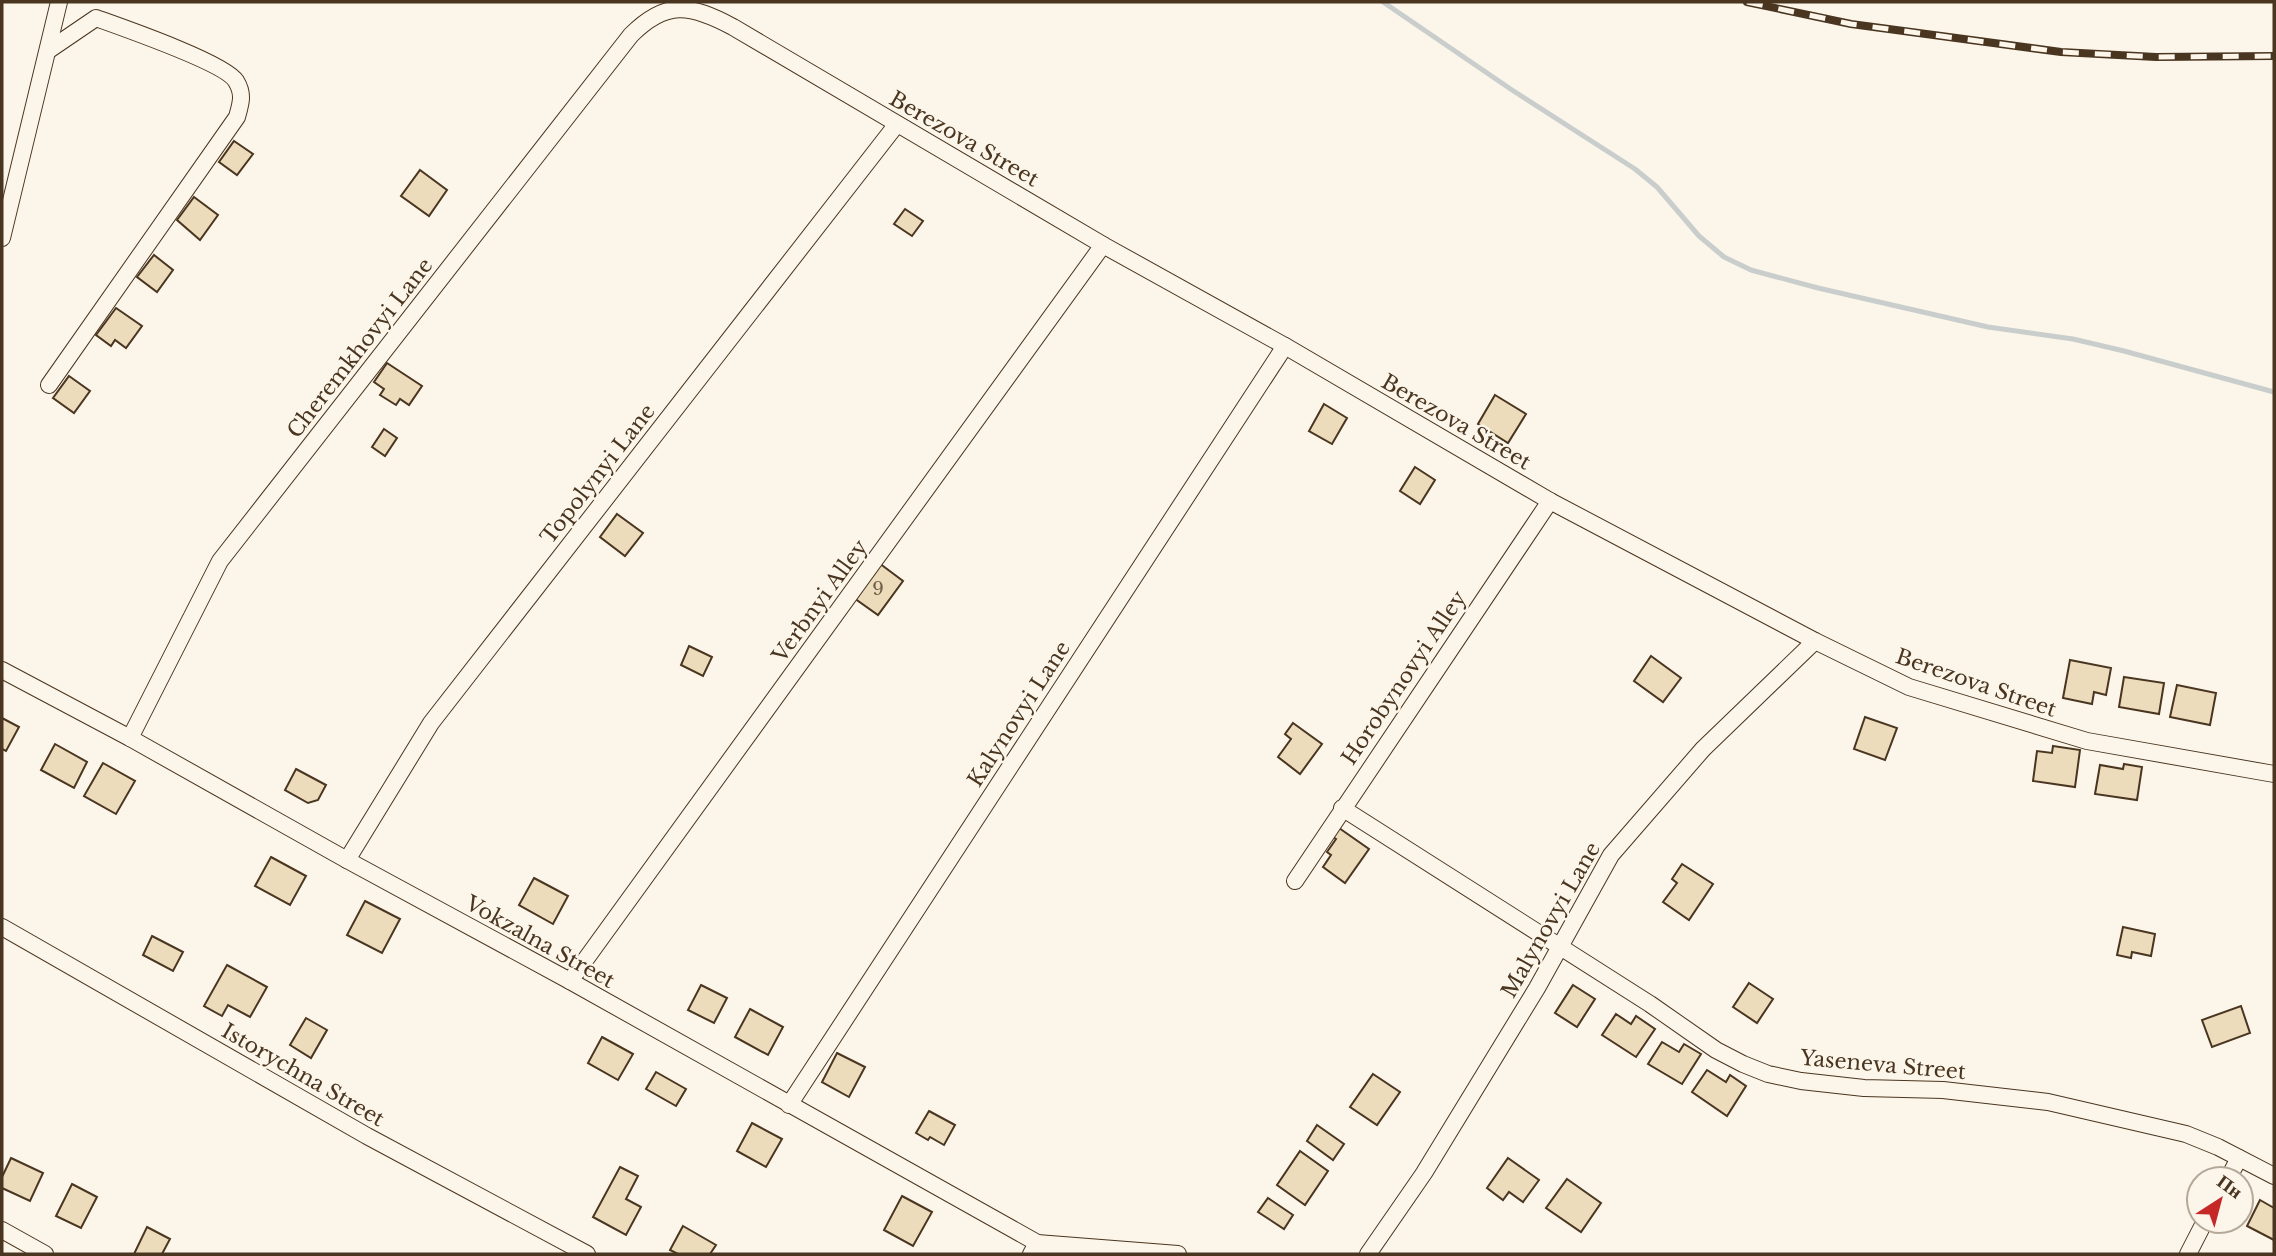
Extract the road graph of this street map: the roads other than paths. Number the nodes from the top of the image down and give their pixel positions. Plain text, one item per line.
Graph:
1 (59, 2) edge
2 (660, 10) joint
3 (49, 50) junction
4 (897, 124) junction
5 (2, 238) edge
6 (1103, 245) junction
7 (1285, 346) junction
8 (49, 385) dead end
9 (1550, 501) junction
10 (1815, 641) junction
11 (2, 670) edge
12 (130, 737) junction
13 (2274, 774) edge
14 (1342, 808) junction
15 (347, 860) junction
16 (1295, 881) dead end
17 (2, 927) edge
18 (1560, 947) junction
19 (570, 981) junction
20 (789, 1105) junction
21 (2239, 1158) junction
22 (2235, 1165) edge
23 (2274, 1176) edge
24 (2, 1230) edge
25 (2198, 1235) edge
26 (1034, 1249) edge
27 (45, 1254) edge
28 (587, 1254) edge
29 (1057, 1254) edge
30 (1178, 1254) edge
31 (1368, 1254) edge
32 (2188, 1254) edge

1 - 3 street
2 - 4 street, Berezova Street
2 - 12 street, Cheremkhovyi Lane
3 - 5 street
3 - 8 street
4 - 6 street, Berezova Street
4 - 15 street, Topolynyi Lane
6 - 7 street, Berezova Street
6 - 19 street, Verbnyi Alley
7 - 9 street, Berezova Street
7 - 20 street, Kalynovyi Lane
9 - 10 street, Berezova Street
9 - 14 street, Horobynovyi Alley
10 - 13 street, Berezova Street
10 - 18 street, Malynovyi Lane
11 - 12 street, Vokzalna Street
12 - 15 street, Vokzalna Street
14 - 16 street, Horobynovyi Alley
14 - 18 street, Yaseneva Street
15 - 19 street, Vokzalna Street
17 - 28 street, Istorychna Street
18 - 21 street, Yaseneva Street
18 - 31 street, Malynovyi Lane
19 - 20 street, Vokzalna Street
20 - 26 street, Vokzalna Street
21 - 22 street
21 - 23 street, Yaseneva Street
24 - 27 street
25 - 32 street
26 - 29 street, Vokzalna Street
26 - 30 street

